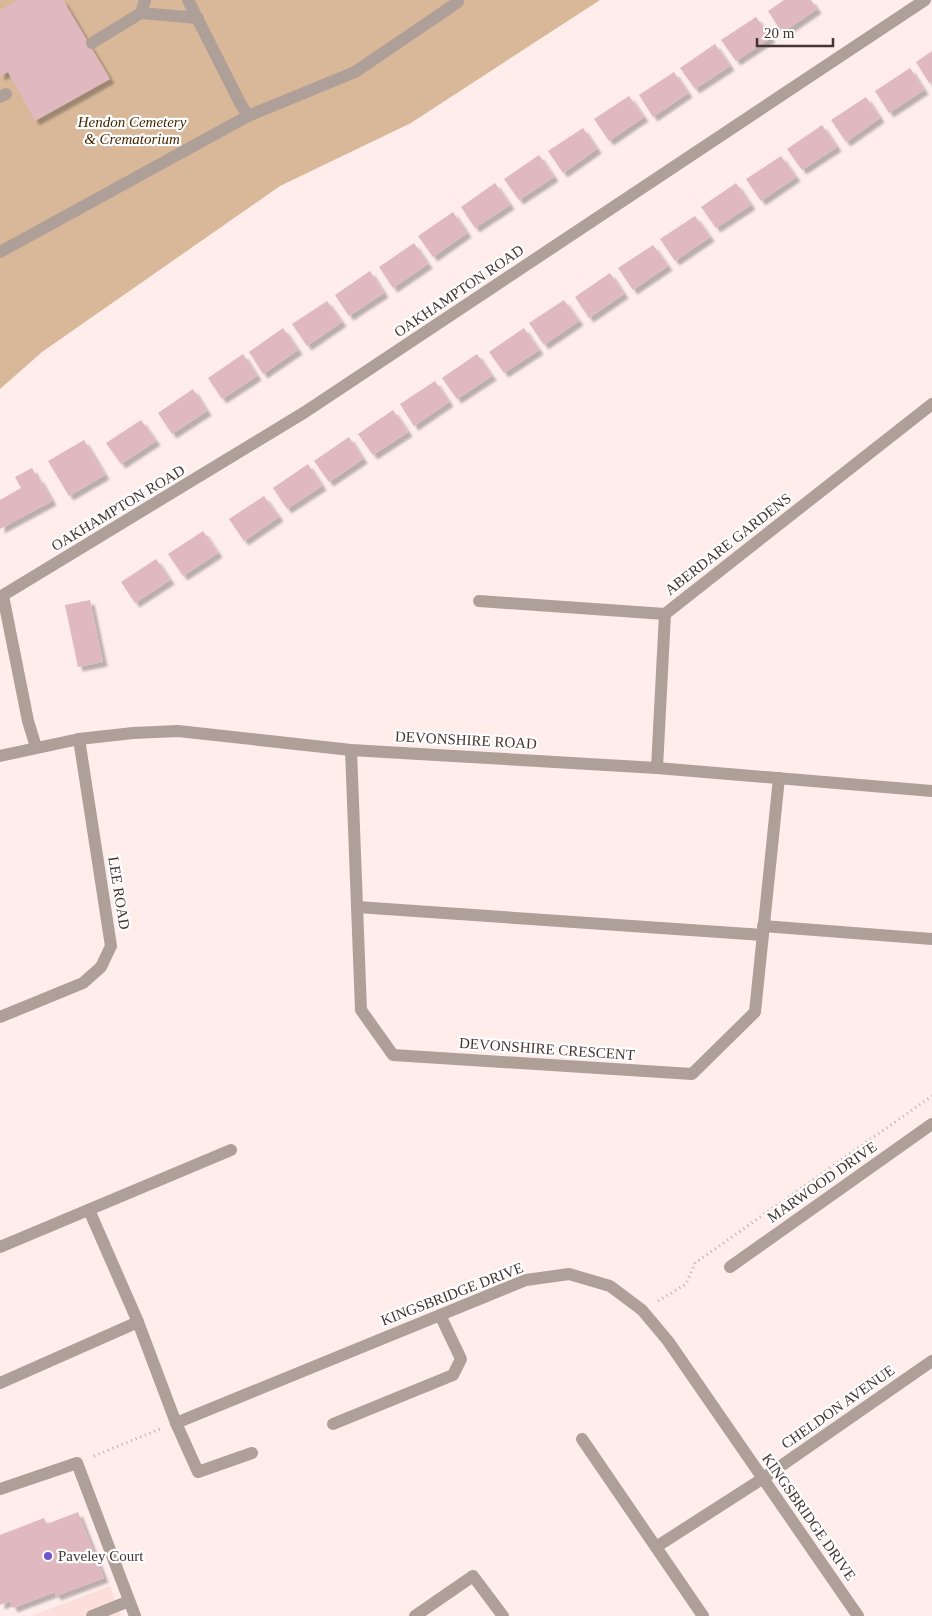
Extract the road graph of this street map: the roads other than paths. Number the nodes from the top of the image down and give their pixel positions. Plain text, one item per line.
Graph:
1 (145, 0) edge
2 (188, 0) edge
3 (924, 0) edge
4 (458, 1) edge
5 (141, 13) junction
6 (198, 18) junction
7 (92, 43) dead end
8 (248, 116) junction
9 (0, 252) edge
10 (932, 404) edge
11 (2, 597) edge
12 (479, 601) dead end
13 (665, 614) junction
14 (79, 739) junction
15 (36, 747) junction
16 (351, 750) junction
17 (0, 756) edge
18 (657, 768) junction
19 (779, 778) junction
20 (932, 791) edge
21 (357, 908) junction
22 (763, 931) junction
23 (932, 939) edge
24 (0, 1017) edge
25 (932, 1124) edge
26 (232, 1150) dead end
27 (89, 1210) junction
28 (0, 1247) edge
29 (730, 1267) dead end
30 (440, 1315) junction
31 (138, 1322) junction
32 (932, 1361) edge
33 (0, 1383) edge
34 (176, 1423) junction
35 (333, 1424) dead end
36 (582, 1439) dead end
37 (252, 1453) dead end
38 (762, 1479) junction
39 (0, 1489) edge
40 (656, 1547) junction
41 (129, 1601) junction
42 (92, 1616) edge
43 (135, 1616) edge
44 (415, 1616) edge
45 (503, 1616) edge
46 (703, 1616) edge
47 (858, 1616) edge

1 - 5 street
2 - 6 street
3 - 11 street, OAKHAMPTON ROAD
4 - 8 street
5 - 6 street
5 - 7 street
6 - 8 street
8 - 9 street
10 - 13 street, ABERDARE GARDENS
11 - 15 street, OAKHAMPTON ROAD
12 - 13 street
13 - 18 street, ABERDARE GARDENS
14 - 15 street, DEVONSHIRE ROAD
14 - 16 street, DEVONSHIRE ROAD
14 - 24 street, LEE ROAD
15 - 17 street, DEVONSHIRE ROAD
16 - 18 street, DEVONSHIRE ROAD
16 - 21 street, DEVONSHIRE CRESCENT
18 - 19 street, DEVONSHIRE ROAD
19 - 20 street, DEVONSHIRE ROAD
19 - 22 street, DEVONSHIRE CRESCENT
21 - 22 street
21 - 22 street, DEVONSHIRE CRESCENT
22 - 23 street
25 - 29 street, MARWOOD DRIVE
26 - 27 street
27 - 28 street
27 - 31 street
30 - 34 street, KINGSBRIDGE DRIVE
30 - 35 street
30 - 38 street, KINGSBRIDGE DRIVE
31 - 33 street
31 - 34 street
32 - 38 street, CHELDON AVENUE
34 - 37 street
36 - 40 street
38 - 40 street, CHELDON AVENUE
38 - 47 street, KINGSBRIDGE DRIVE
39 - 41 street
40 - 46 street
41 - 42 street
41 - 43 street
44 - 45 street

